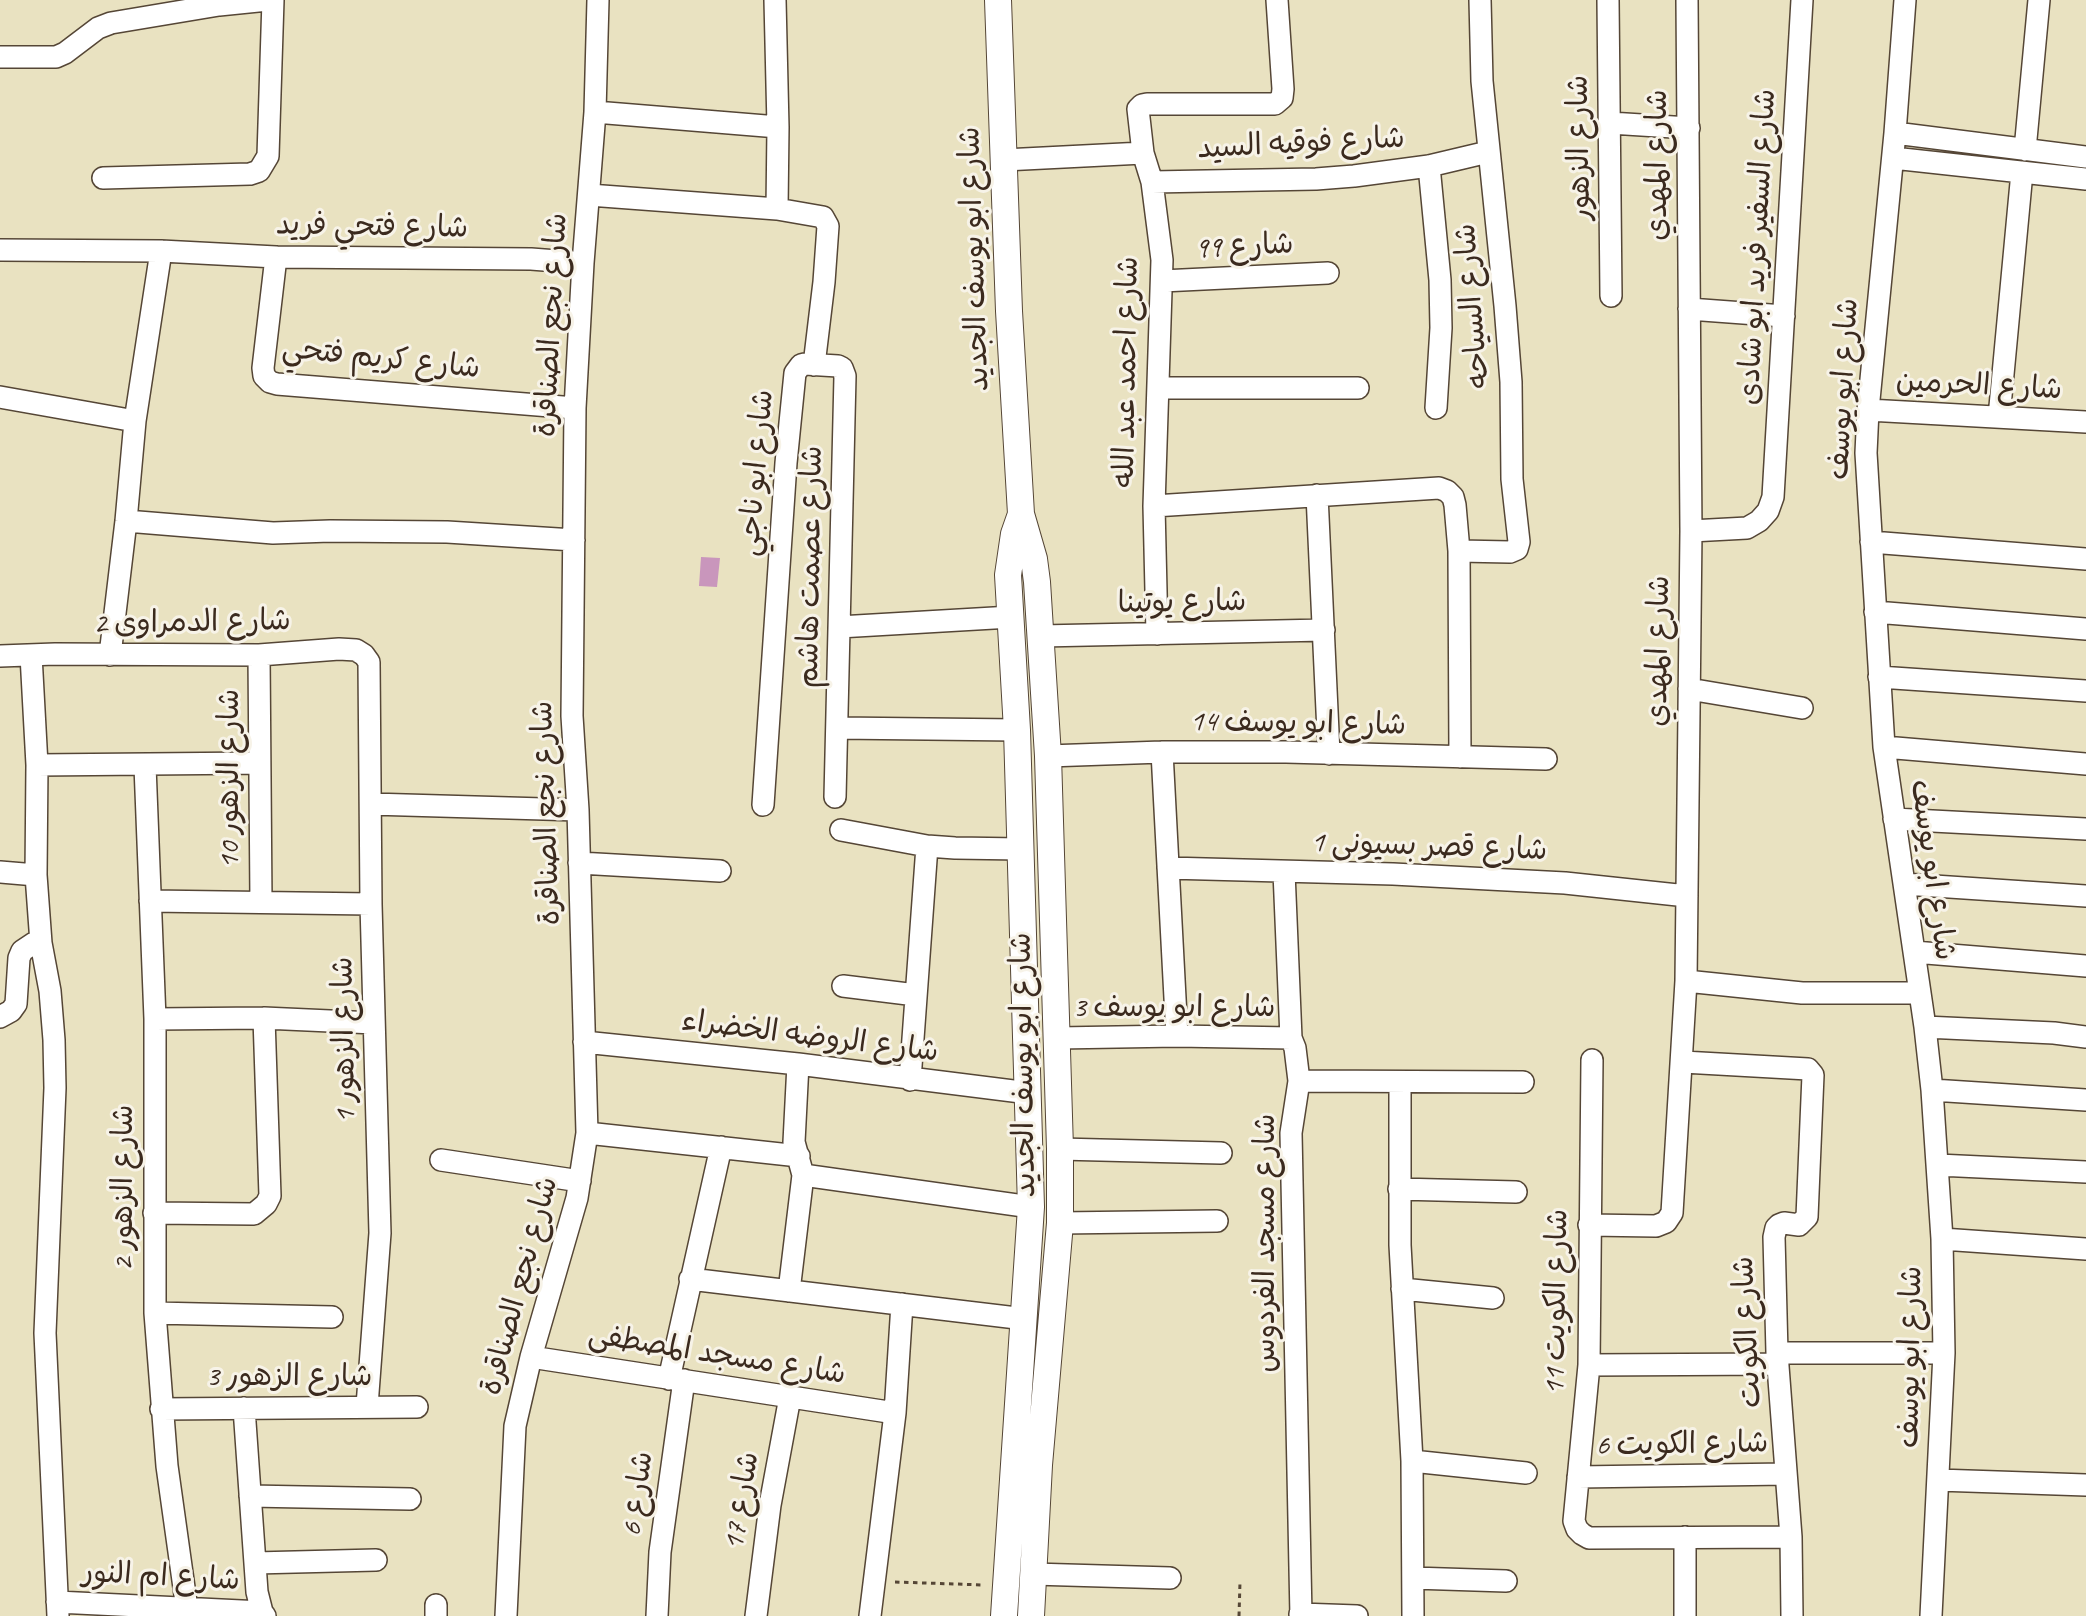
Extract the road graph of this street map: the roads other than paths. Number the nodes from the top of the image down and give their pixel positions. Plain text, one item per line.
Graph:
1 (268, 0) edge
2 (273, 0) edge
3 (598, 0) edge
4 (776, 0) edge
5 (998, 0) edge
6 (1277, 0) edge
7 (1480, 0) edge
8 (1608, 0) edge
9 (1687, 0) edge
10 (1802, 0) edge
11 (1905, 0) edge
12 (2039, 0) edge
13 (0, 57) edge
14 (595, 112) junction
15 (1610, 123) junction
16 (778, 127) junction
17 (1689, 128) junction
18 (1895, 133) junction
19 (2025, 150) junction
20 (1488, 152) junction
21 (1143, 153) junction
22 (2086, 157) edge
23 (1893, 158) junction
24 (1004, 160) junction
25 (1429, 166) junction
26 (2022, 172) junction
27 (103, 178) dead end
28 (2086, 179) edge
29 (1152, 182) junction
30 (589, 195) junction
31 (777, 209) junction
32 (0, 250) edge
33 (161, 251) junction
34 (276, 257) junction
35 (583, 263) junction
36 (1328, 273) dead end
37 (1162, 281) junction
38 (1611, 296) dead end
39 (1689, 309) junction
40 (1784, 316) junction
41 (814, 365) junction
42 (1159, 388) junction
43 (1358, 388) dead end
44 (0, 397) edge
45 (575, 408) junction
46 (1436, 408) dead end
47 (1868, 410) junction
48 (2000, 417) junction
49 (135, 421) junction
50 (2086, 422) edge
51 (1317, 495) junction
52 (1154, 506) junction
53 (1021, 514) junction
54 (126, 521) junction
55 (1691, 531) junction
56 (574, 540) junction
57 (1871, 542) junction
58 (1459, 551) junction
59 (2086, 560) edge
60 (1038, 597) junction
61 (1011, 606) junction
62 (1875, 612) junction
63 (839, 627) junction
64 (2086, 629) edge
65 (1324, 630) junction
66 (1157, 634) junction
67 (1041, 636) junction
68 (31, 655) junction
69 (110, 655) junction
70 (259, 655) junction
71 (0, 657) edge
72 (370, 672) joint
73 (1879, 677) junction
74 (1689, 689) junction
75 (2086, 691) edge
76 (1802, 708) dead end
77 (837, 728) junction
78 (1017, 730) junction
79 (1884, 747) junction
80 (1162, 752) junction
81 (1329, 754) junction
82 (1048, 756) junction
83 (1460, 757) junction
84 (1546, 759) dead end
85 (259, 763) junction
86 (2086, 764) edge
87 (37, 765) junction
88 (145, 766) junction
89 (835, 797) dead end
90 (371, 804) junction
91 (763, 805) dead end
92 (578, 810) junction
93 (1894, 819) junction
94 (2086, 829) edge
95 (841, 830) dead end
96 (927, 846) junction
97 (1021, 849) junction
98 (579, 863) junction
99 (1168, 868) junction
100 (720, 871) dead end
101 (0, 872) edge
102 (1284, 872) junction
103 (36, 875) junction
104 (1904, 884) junction
105 (1687, 896) junction
106 (2086, 896) edge
107 (150, 901) junction
108 (261, 902) junction
109 (371, 904) junction
110 (41, 943) junction
111 (1914, 952) junction
112 (2086, 966) edge
113 (1686, 981) junction
114 (843, 986) dead end
115 (1920, 993) junction
116 (916, 995) junction
117 (0, 1017) edge
118 (264, 1018) junction
119 (155, 1019) junction
120 (374, 1023) junction
121 (1925, 1027) junction
122 (1177, 1036) junction
123 (2086, 1037) edge
124 (1058, 1038) junction
125 (1291, 1038) junction
126 (584, 1042) junction
127 (1592, 1060) dead end
128 (1683, 1062) junction
129 (798, 1065) junction
130 (910, 1080) junction
131 (1299, 1081) junction
132 (1400, 1082) junction
133 (1523, 1082) dead end
134 (1932, 1090) junction
135 (1029, 1093) junction
136 (2086, 1100) edge
137 (587, 1133) junction
138 (721, 1147) junction
139 (1060, 1149) junction
140 (1221, 1153) dead end
141 (441, 1160) dead end
142 (1938, 1165) junction
143 (801, 1166) junction
144 (2086, 1172) edge
145 (580, 1181) junction
146 (1399, 1190) junction
147 (1516, 1192) dead end
148 (1030, 1207) junction
149 (154, 1213) junction
150 (1217, 1221) dead end
151 (1060, 1223) junction
152 (1589, 1225) junction
153 (1942, 1239) junction
154 (2086, 1249) edge
155 (690, 1278) junction
156 (1402, 1289) junction
157 (789, 1291) junction
158 (1493, 1298) dead end
159 (903, 1304) junction
160 (155, 1313) junction
161 (332, 1317) dead end
162 (1025, 1319) junction
163 (1944, 1353) junction
164 (531, 1357) junction
165 (1778, 1358) junction
166 (1589, 1365) junction
167 (677, 1379) junction
168 (790, 1397) junction
169 (367, 1406) junction
170 (417, 1407) dead end
171 (161, 1408) junction
172 (244, 1408) junction
173 (895, 1413) junction
174 (1412, 1461) junction
175 (1026, 1464) junction
176 (1526, 1473) dead end
177 (1786, 1474) junction
178 (1578, 1477) junction
179 (1938, 1480) junction
180 (2086, 1485) edge
181 (250, 1496) junction
182 (410, 1499) dead end
183 (1685, 1537) junction
184 (1791, 1537) junction
185 (376, 1560) dead end
186 (255, 1563) junction
187 (1033, 1574) junction
188 (1170, 1578) dead end
189 (1413, 1578) junction
190 (1506, 1581) dead end
191 (57, 1609) edge
192 (187, 1609) junction
193 (263, 1614) edge
194 (1300, 1615) edge
195 (506, 1616) edge
196 (657, 1616) edge
197 (756, 1616) edge
198 (870, 1616) edge
199 (1005, 1616) edge
200 (1031, 1616) edge
201 (1357, 1616) edge
202 (1413, 1616) edge
203 (1685, 1616) edge
204 (1792, 1616) edge
205 (1931, 1616) edge

1 - 13 street
2 - 27 street
3 - 14 street, شارع نجع الصناقرة
4 - 16 street
5 - 24 street, شارع ابو يوسف الجديد
6 - 21 street, شارع احمد عبد الله
7 - 20 street, شارع السياحه
8 - 15 street, شارع الزهور
9 - 17 street, شارع المهدي
10 - 40 street, شارع السفير فريد ابو شادى
11 - 18 street, شارع ابو يوسف
12 - 19 street
14 - 16 street
14 - 30 street, شارع نجع الصناقرة
15 - 17 street
15 - 38 street, شارع الزهور
16 - 31 street
17 - 39 street, شارع المهدي
18 - 19 street
18 - 23 street, شارع ابو يوسف
19 - 22 street
20 - 25 street, شارع فوقيه السيد
20 - 58 street, شارع السياحه
21 - 24 street
21 - 29 street, شارع احمد عبد الله
23 - 26 street
23 - 47 street, شارع ابو يوسف
24 - 53 street, شارع ابو يوسف الجديد
25 - 29 street, شارع فوقيه السيد
25 - 46 street
26 - 28 street
26 - 48 street
29 - 37 street, شارع احمد عبد الله
30 - 31 street, شارع ابو ناجي
30 - 35 street, شارع نجع الصناقرة
31 - 41 street, شارع ابو ناجي
32 - 33 street, شارع فتحي فريد
33 - 34 street, شارع فتحي فريد
33 - 49 street
34 - 35 street, شارع فتحي فريد
34 - 45 street, شارع كريم فتحي
35 - 45 street, شارع نجع الصناقرة
36 - 37 street, شارع 99
37 - 42 street, شارع احمد عبد الله
39 - 40 street
39 - 55 street, شارع المهدي
40 - 55 street, شارع السفير فريد ابو شادى
41 - 63 street, شارع عصمت هاشم
41 - 91 street, شارع ابو ناجي
42 - 43 street
42 - 52 street, شارع احمد عبد الله
44 - 49 street
45 - 56 street, شارع نجع الصناقرة
47 - 48 street, شارع الحرمين
47 - 57 street, شارع ابو يوسف
48 - 50 street, شارع الحرمين
49 - 54 street
51 - 52 street
51 - 58 street
51 - 65 street
52 - 66 street, شارع احمد عبد الله
53 - 60 street, شارع ابو يوسف الجديد
53 - 61 street, شارع ابو يوسف الجديد
54 - 56 street
54 - 69 street
55 - 74 street, شارع المهدي
56 - 92 street, شارع نجع الصناقرة
57 - 59 street
57 - 62 street, شارع ابو يوسف
58 - 83 street
60 - 61 street
60 - 67 street, شارع ابو يوسف الجديد
61 - 63 street
61 - 78 street, شارع ابو يوسف الجديد
62 - 64 street
62 - 73 street, شارع ابو يوسف
63 - 77 street, شارع عصمت هاشم
65 - 66 street, شارع يوتينا
65 - 81 street
66 - 67 street, شارع يوتينا
67 - 82 street, شارع ابو يوسف الجديد
68 - 69 street, شارع الدمراوى 2
68 - 71 street, شارع الدمراوى 2
68 - 87 street
69 - 70 street, شارع الدمراوى 2
70 - 72 street, شارع الدمراوى 2
70 - 85 street, شارع الزهور 10
72 - 90 street, شارع الزهور 1
73 - 75 street
73 - 79 street, شارع ابو يوسف
74 - 76 street
74 - 105 street, شارع المهدي
77 - 78 street
77 - 89 street, شارع عصمت هاشم
78 - 97 street, شارع ابو يوسف الجديد
79 - 86 street
79 - 93 street, شارع ابو يوسف
80 - 81 street, شارع ابو يوسف 14
80 - 82 street, شارع ابو يوسف 14
80 - 99 street
81 - 83 street, شارع ابو يوسف 14
82 - 124 street, شارع ابو يوسف الجديد
83 - 84 street, شارع ابو يوسف 14
85 - 88 street
85 - 108 street, شارع الزهور 10
87 - 88 street
87 - 103 street
88 - 107 street, شارع الزهور 2
90 - 92 street
90 - 109 street, شارع الزهور 1
92 - 98 street, شارع نجع الصناقرة
93 - 94 street
93 - 104 street, شارع ابو يوسف
95 - 96 street
96 - 97 street
96 - 116 street
97 - 135 street, شارع ابو يوسف الجديد
98 - 100 street
98 - 126 street, شارع نجع الصناقرة
99 - 102 street, شارع قصر بسيونى 1
99 - 122 street
101 - 103 street
102 - 105 street, شارع قصر بسيونى 1
102 - 125 street, شارع مسجد الفردوس
103 - 110 street
104 - 106 street
104 - 111 street, شارع ابو يوسف
105 - 113 street, شارع المهدي
107 - 108 street
107 - 119 street, شارع الزهور 2
108 - 109 street
109 - 120 street, شارع الزهور 1
110 - 117 street
110 - 191 street
111 - 112 street
111 - 115 street, شارع ابو يوسف
113 - 115 street
113 - 128 street, شارع المهدي
114 - 116 street
115 - 121 street, شارع ابو يوسف
116 - 130 street
118 - 119 street
118 - 120 street
118 - 149 street
119 - 149 street, شارع الزهور 2
120 - 169 street, شارع الزهور 1
121 - 123 street
121 - 134 street, شارع ابو يوسف
122 - 124 street, شارع ابو يوسف 3
122 - 125 street, شارع ابو يوسف 3
124 - 139 street, شارع ابو يوسف الجديد
125 - 131 street, شارع مسجد الفردوس
126 - 129 street, شارع الروضه الخضراء
126 - 137 street, شارع نجع الصناقرة
127 - 152 street, شارع الكويت 11
128 - 152 street, شارع المهدي
128 - 165 street, شارع الكويت
129 - 130 street, شارع الروضه الخضراء
129 - 143 street
130 - 135 street, شارع الروضه الخضراء
131 - 132 street
131 - 194 street, شارع مسجد الفردوس
132 - 133 street
132 - 146 street
134 - 136 street
134 - 142 street, شارع ابو يوسف
135 - 148 street, شارع ابو يوسف الجديد
137 - 138 street
137 - 145 street, شارع نجع الصناقرة
138 - 143 street
138 - 155 street, شارع 6
139 - 140 street
139 - 151 street, شارع ابو يوسف الجديد
141 - 145 street
142 - 144 street
142 - 153 street, شارع ابو يوسف
143 - 148 street
143 - 157 street
145 - 164 street, شارع نجع الصناقرة
146 - 147 street
146 - 156 street
148 - 162 street, شارع ابو يوسف الجديد
149 - 160 street, شارع الزهور 2
150 - 151 street
151 - 175 street, شارع ابو يوسف الجديد
152 - 166 street, شارع الكويت 11
153 - 154 street
153 - 163 street, شارع ابو يوسف
155 - 157 street
155 - 167 street, شارع 6
156 - 158 street
156 - 174 street
157 - 159 street
159 - 162 street
159 - 173 street
160 - 161 street
160 - 171 street, شارع الزهور 2
162 - 175 street, شارع ابو يوسف الجديد
163 - 165 street
163 - 179 street, شارع ابو يوسف
164 - 167 street, شارع مسجد المصطفى
164 - 195 street, شارع نجع الصناقرة
165 - 166 street
165 - 177 street, شارع الكويت
166 - 178 street, شارع الكويت 11
167 - 168 street, شارع مسجد المصطفى
167 - 196 street, شارع 6
168 - 173 street, شارع مسجد المصطفى
168 - 197 street, شارع 17
169 - 170 street, شارع الزهور 3
169 - 172 street, شارع الزهور 3
171 - 172 street, شارع الزهور 3
171 - 192 street, شارع الزهور 2
172 - 181 street
173 - 198 street
174 - 176 street
174 - 189 street
175 - 187 street, شارع ابو يوسف الجديد
175 - 199 street, شارع ابو يوسف الجديد
177 - 178 street, شارع الكويت 6
177 - 184 street, شارع الكويت
178 - 183 street, شارع الكويت 11
179 - 180 street
179 - 205 street, شارع ابو يوسف
181 - 182 street
181 - 186 street
183 - 184 street
183 - 203 street
184 - 204 street, شارع الكويت
185 - 186 street
186 - 193 street
187 - 188 street
187 - 200 street, شارع ابو يوسف الجديد
189 - 190 street
189 - 202 street
191 - 192 street, شارع ام النور
192 - 193 street, شارع ام النور
194 - 201 street

